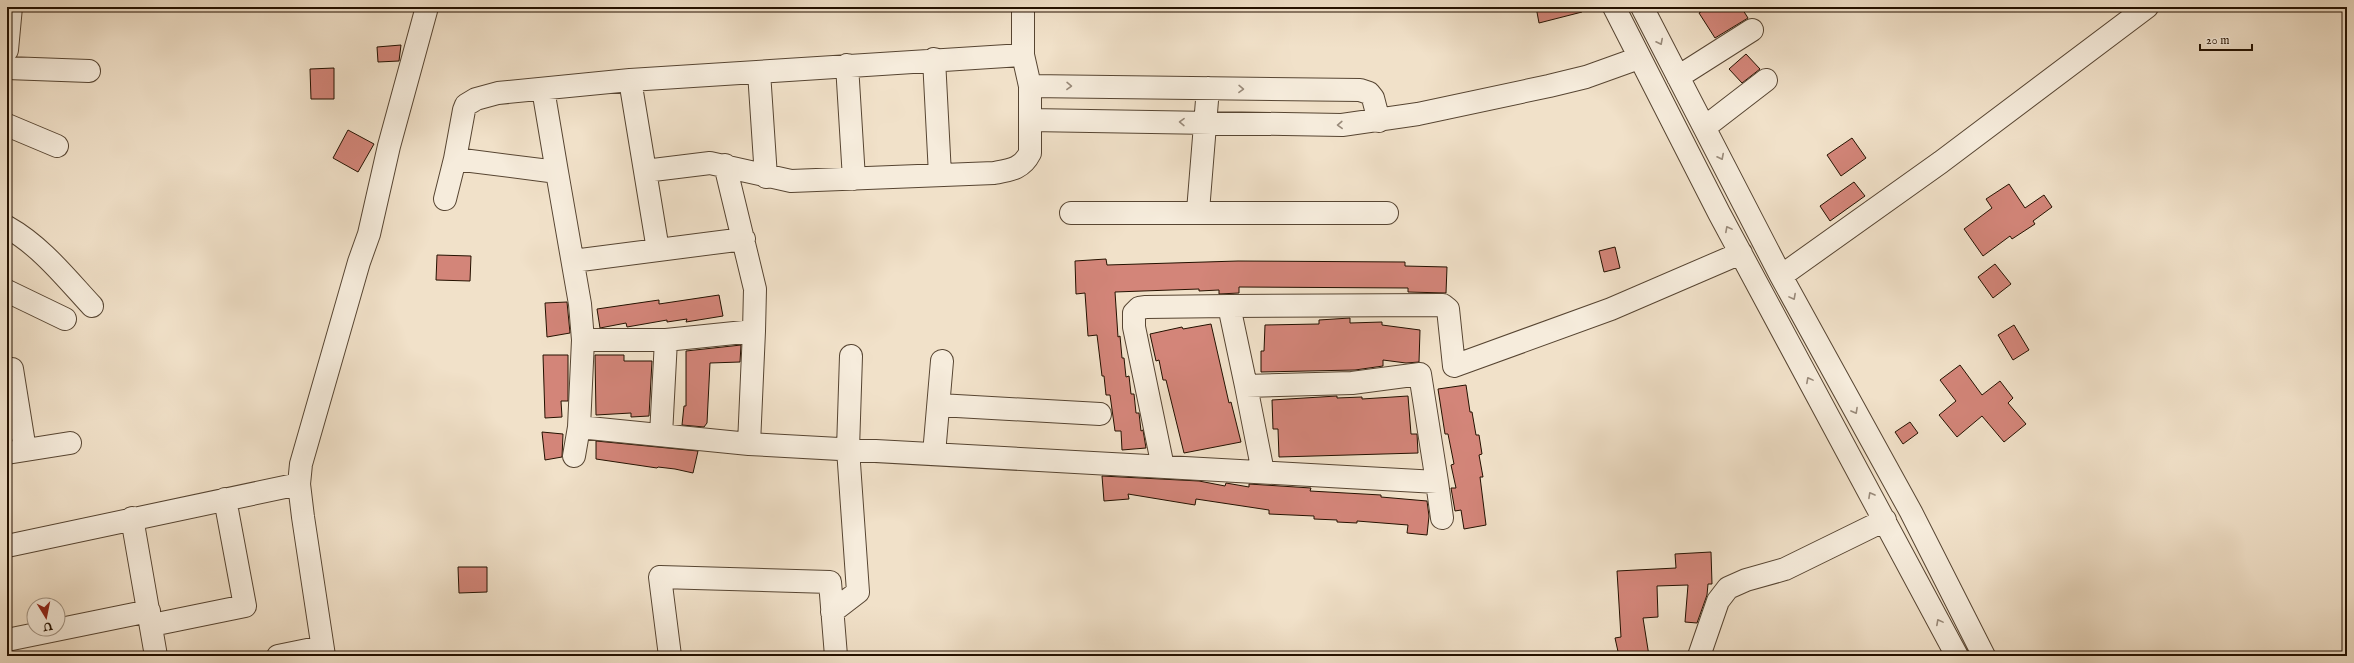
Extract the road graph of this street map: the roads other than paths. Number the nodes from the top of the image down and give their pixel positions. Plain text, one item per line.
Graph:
1 (12, 7) edge
2 (427, 7) edge
3 (1023, 7) edge
4 (1614, 7) edge
5 (1642, 7) edge
6 (2147, 7) edge
7 (1752, 30) dead end
8 (7, 50) edge
9 (1023, 54) junction
10 (1639, 58) junction
11 (934, 59) junction
12 (847, 66) junction
13 (7, 68) edge
14 (89, 71) dead end
15 (759, 72) junction
16 (1678, 77) junction
17 (630, 80) junction
18 (1766, 80) dead end
19 (1030, 86) junction
20 (1208, 88) junction
21 (543, 89) junction
22 (1030, 120) junction
23 (1379, 121) junction
24 (1205, 123) junction
25 (7, 125) edge
26 (1705, 127) junction
27 (57, 146) dead end
28 (455, 159) junction
29 (725, 165) junction
30 (645, 171) junction
31 (557, 172) junction
32 (940, 175) junction
33 (766, 177) junction
34 (854, 179) junction
35 (445, 198) dead end
36 (1198, 212) junction
37 (1071, 213) dead end
38 (1388, 213) dead end
39 (7, 227) edge
40 (744, 239) junction
41 (658, 250) junction
42 (1741, 253) junction
43 (573, 261) junction
44 (1782, 276) junction
45 (7, 291) edge
46 (92, 306) dead end
47 (1229, 306) junction
48 (65, 319) dead end
49 (754, 331) junction
50 (583, 340) junction
51 (666, 340) junction
52 (851, 356) dead end
53 (942, 360) dead end
54 (1454, 366) junction
55 (12, 369) dead end
56 (1420, 374) junction
57 (1246, 386) junction
58 (939, 405) junction
59 (1100, 414) dead end
60 (579, 427) junction
61 (661, 435) junction
62 (70, 443) dead end
63 (749, 444) junction
64 (848, 449) junction
65 (16, 452) edge
66 (934, 454) junction
67 (574, 456) dead end
68 (1164, 466) junction
69 (1263, 472) junction
70 (1437, 482) junction
71 (299, 484) junction
72 (225, 499) junction
73 (132, 518) junction
74 (1442, 518) dead end
75 (1885, 520) junction
76 (7, 546) edge
77 (832, 612) junction
78 (151, 618) junction
79 (7, 640) edge
80 (323, 651) edge
81 (156, 656) edge
82 (278, 656) edge
83 (670, 656) edge
84 (836, 656) edge
85 (1699, 656) edge
86 (1957, 656) edge
87 (1984, 656) edge

1 - 8 street
2 - 71 street
3 - 9 street
4 - 10 street
5 -> 16 street
6 - 44 street
7 - 16 street
9 - 11 street
9 - 19 street
10 - 23 street
42 -> 10 street
11 - 12 street
11 - 32 street
12 - 15 street
12 - 34 street
13 - 14 street
15 - 17 street
15 - 33 street
16 - 26 street
17 - 21 street
17 - 30 street
18 - 26 street
19 -> 20 street
19 - 22 street
20 -> 23 street
20 - 24 street
21 - 28 street
21 - 31 street
24 -> 22 street
22 - 32 street
23 -> 24 street
24 - 36 street
25 - 27 street
26 -> 44 street
28 - 31 street
28 - 35 street
29 - 30 street
29 - 33 street
29 - 40 street
30 - 41 street
31 - 43 street
32 - 34 street
33 - 34 street
36 - 37 street
36 - 38 street
39 - 46 street
40 - 41 street
40 - 49 street
41 - 43 street
42 - 54 street
75 -> 42 street
43 - 50 street
44 -> 87 street
45 - 48 street
47 - 54 street
47 - 57 street
47 - 68 street
49 - 51 street
49 - 63 street
50 - 51 street
50 - 60 street
51 - 61 street
52 - 64 street
53 - 58 street
54 - 56 street
55 - 65 street
56 - 57 street
56 - 70 street
57 - 69 street
58 - 59 street
58 - 66 street
60 - 61 street
60 - 67 street
61 - 63 street
62 - 65 street
63 - 64 street
64 - 66 street
64 - 77 street
66 - 68 street
68 - 69 street
69 - 70 street
70 - 74 street
71 - 72 street
71 - 80 street
72 - 73 street
72 - 78 street
73 - 76 street
73 - 78 street
75 - 85 street
86 -> 75 street
77 - 83 street
77 - 84 street
78 - 79 street
78 - 81 street
80 - 82 street

